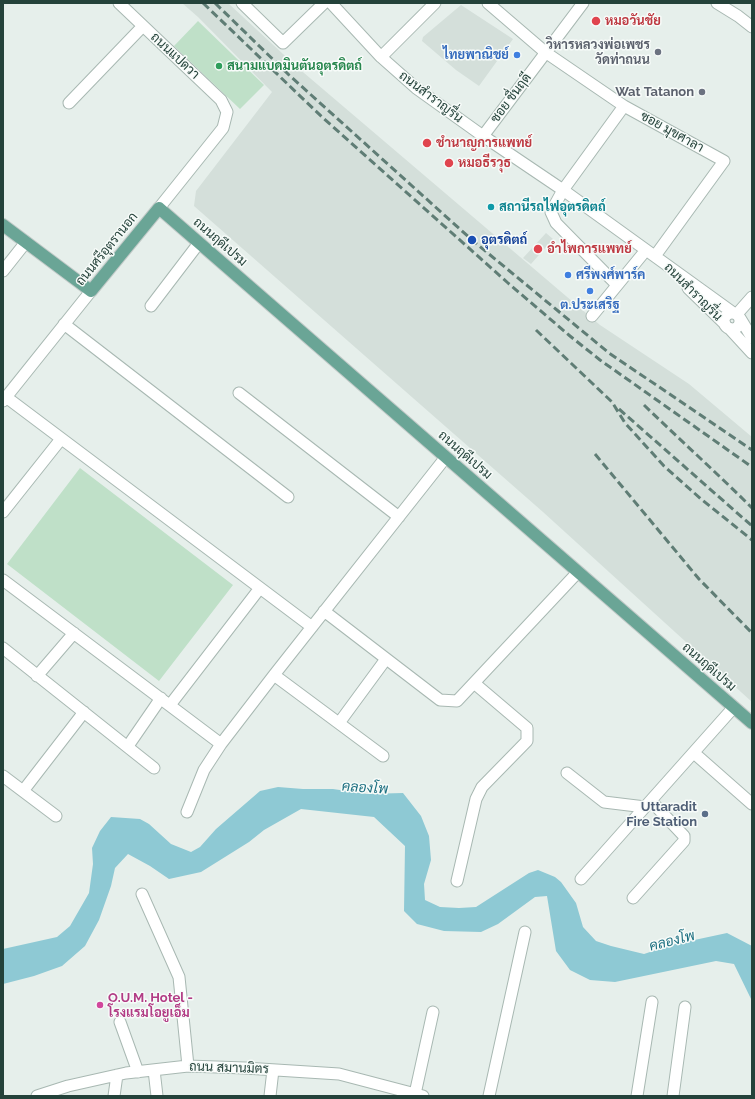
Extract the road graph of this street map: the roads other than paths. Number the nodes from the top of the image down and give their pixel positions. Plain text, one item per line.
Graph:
1 (119, 3) edge
2 (242, 3) edge
3 (324, 3) edge
4 (331, 3) edge
5 (435, 3) edge
6 (488, 3) edge
7 (583, 3) edge
8 (717, 3) edge
9 (728, 7) edge
10 (143, 26) junction
11 (752, 27) edge
12 (545, 52) junction
13 (381, 57) junction
14 (69, 103) dead end
15 (624, 106) junction
16 (227, 112) joint
17 (483, 136) junction
18 (563, 190) junction
19 (159, 208) junction
20 (3, 225) edge
21 (26, 242) junction
22 (199, 243) junction
23 (646, 250) junction
24 (658, 258) junction
25 (3, 271) edge
26 (617, 285) junction
27 (91, 291) junction
28 (750, 299) edge
29 (151, 306) dead end
30 (752, 313) edge
31 (736, 315) junction
32 (592, 316) dead end
33 (752, 318) edge
34 (64, 324) junction
35 (727, 326) junction
36 (752, 338) edge
37 (752, 353) edge
38 (239, 393) dead end
39 (4, 399) edge
40 (61, 439) junction
41 (446, 457) junction
42 (288, 497) dead end
43 (3, 512) edge
44 (399, 518) junction
45 (578, 572) junction
46 (3, 580) edge
47 (260, 588) junction
48 (324, 611) junction
49 (312, 627) junction
50 (74, 633) junction
51 (3, 648) edge
52 (386, 659) junction
53 (274, 675) junction
54 (38, 676) junction
55 (474, 683) junction
56 (165, 701) junction
57 (734, 707) junction
58 (84, 712) junction
59 (339, 723) junction
60 (752, 723) edge
61 (222, 744) junction
62 (128, 746) junction
63 (694, 753) junction
64 (383, 756) dead end
65 (154, 768) dead end
66 (567, 773) dead end
67 (3, 776) edge
68 (23, 791) junction
69 (648, 804) junction
70 (752, 804) edge
71 (187, 812) dead end
72 (56, 816) dead end
73 (581, 879) dead end
74 (457, 881) dead end
75 (142, 894) dead end
76 (633, 898) dead end
77 (525, 932) dead end
78 (652, 1002) dead end
79 (685, 1007) dead end
80 (433, 1012) dead end
81 (120, 1022) dead end
82 (188, 1066) junction
83 (154, 1070) junction
84 (272, 1070) junction
85 (138, 1072) junction
86 (117, 1075) junction
87 (419, 1095) edge
88 (37, 1096) edge
89 (114, 1096) edge
90 (157, 1096) edge
91 (270, 1096) edge
92 (489, 1096) edge
93 (637, 1096) edge
94 (673, 1096) edge

1 - 10 street, ถนนแปดวา
2 - 3 street
4 - 13 street, ถนนสำราญรื่น
5 - 13 street
6 - 12 street, ซอย มุขศาลา
7 - 12 street, ซอย ชื่นฤดี
8 - 9 street
9 - 11 street
10 - 14 street
10 - 16 street, ถนนแปดวา
12 - 15 street, ซอย มุขศาลา
12 - 17 street, ซอย ชื่นฤดี
13 - 17 street, ถนนสำราญรื่น
15 - 18 street
15 - 24 street, ซอย มุขศาลา
16 - 19 street, ถนนศรีอุตรานอก
17 - 18 street, ถนนสำราญรื่น
18 - 23 street, ถนนสำราญรื่น
18 - 26 street
19 - 22 main road, ถนนฤดีเปรม
19 - 27 main road, ถนนศรีอุตรานอก
20 - 21 main road
21 - 25 street
21 - 27 main road
22 - 29 street
22 - 41 main road, ถนนฤดีเปรม
23 - 24 street, ถนนสำราญรื่น
23 - 26 street
24 - 31 street, ถนนสำราญรื่น
24 - 35 street, ถนนสำราญรื่น
26 - 32 street
27 - 34 street, ถนนศรีอุตรานอก
28 - 30 street
28 - 31 street
31 - 33 street
31 - 35 street
31 - 36 street
34 - 39 street, ถนนศรีอุตรานอก
34 - 42 street
35 - 37 street, ถนนสำราญรื่น
38 - 44 street
39 - 40 street
40 - 43 street
40 - 47 street
41 - 44 street
41 - 45 main road, ถนนฤดีเปรม
44 - 48 street
45 - 55 street
45 - 57 main road, ถนนฤดีเปรม
46 - 50 street
47 - 49 street
47 - 56 street
48 - 49 street
48 - 52 street
49 - 53 street
50 - 54 street
50 - 56 street
51 - 54 street
52 - 55 street
52 - 59 street
53 - 59 street
53 - 61 street
54 - 58 street
55 - 74 street
56 - 61 street
56 - 62 street
57 - 60 main road, ถนนฤดีเปรม
57 - 63 street
58 - 62 street
58 - 68 street
59 - 64 street
61 - 71 street
62 - 65 street
63 - 69 street
63 - 70 street
66 - 69 street
67 - 68 street
68 - 72 street
69 - 73 street
69 - 76 street
75 - 82 street
77 - 92 street
78 - 93 street
79 - 94 street
80 - 87 street
81 - 85 street
82 - 83 street, ถนน สมานมิตร
82 - 84 street, ถนน สมานมิตร
83 - 85 street, ถนน สมานมิตร
83 - 90 street
84 - 87 street, ถนน สมานมิตร
84 - 91 street
85 - 86 street, ถนน สมานมิตร
86 - 88 street, ถนน สมานมิตร
86 - 89 street

